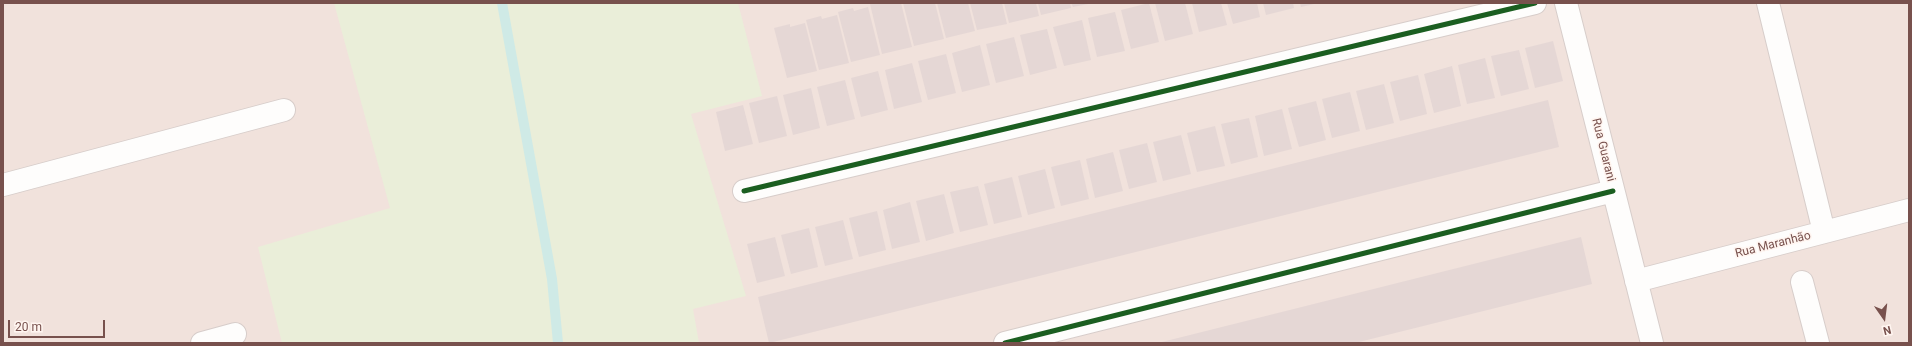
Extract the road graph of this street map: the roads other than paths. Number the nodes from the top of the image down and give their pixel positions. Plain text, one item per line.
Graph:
1 (1534, 3) edge
2 (1566, 3) edge
3 (1768, 3) edge
4 (284, 110) dead end
5 (3, 185) edge
6 (744, 191) dead end
7 (1614, 191) junction
8 (1909, 210) edge
9 (1824, 232) junction
10 (1636, 280) junction
11 (1802, 282) dead end
12 (235, 334) dead end
13 (202, 343) edge
14 (1005, 343) edge
15 (1652, 343) edge
16 (1818, 343) edge

1 - 6 street
2 - 7 street, Rua Guarani
3 - 9 street
4 - 5 street
7 - 10 street, Rua Guarani
7 - 14 street
8 - 9 street, Rua Maranhão
9 - 10 street, Rua Maranhão
10 - 15 street, Rua Guarani
11 - 16 street
12 - 13 street

